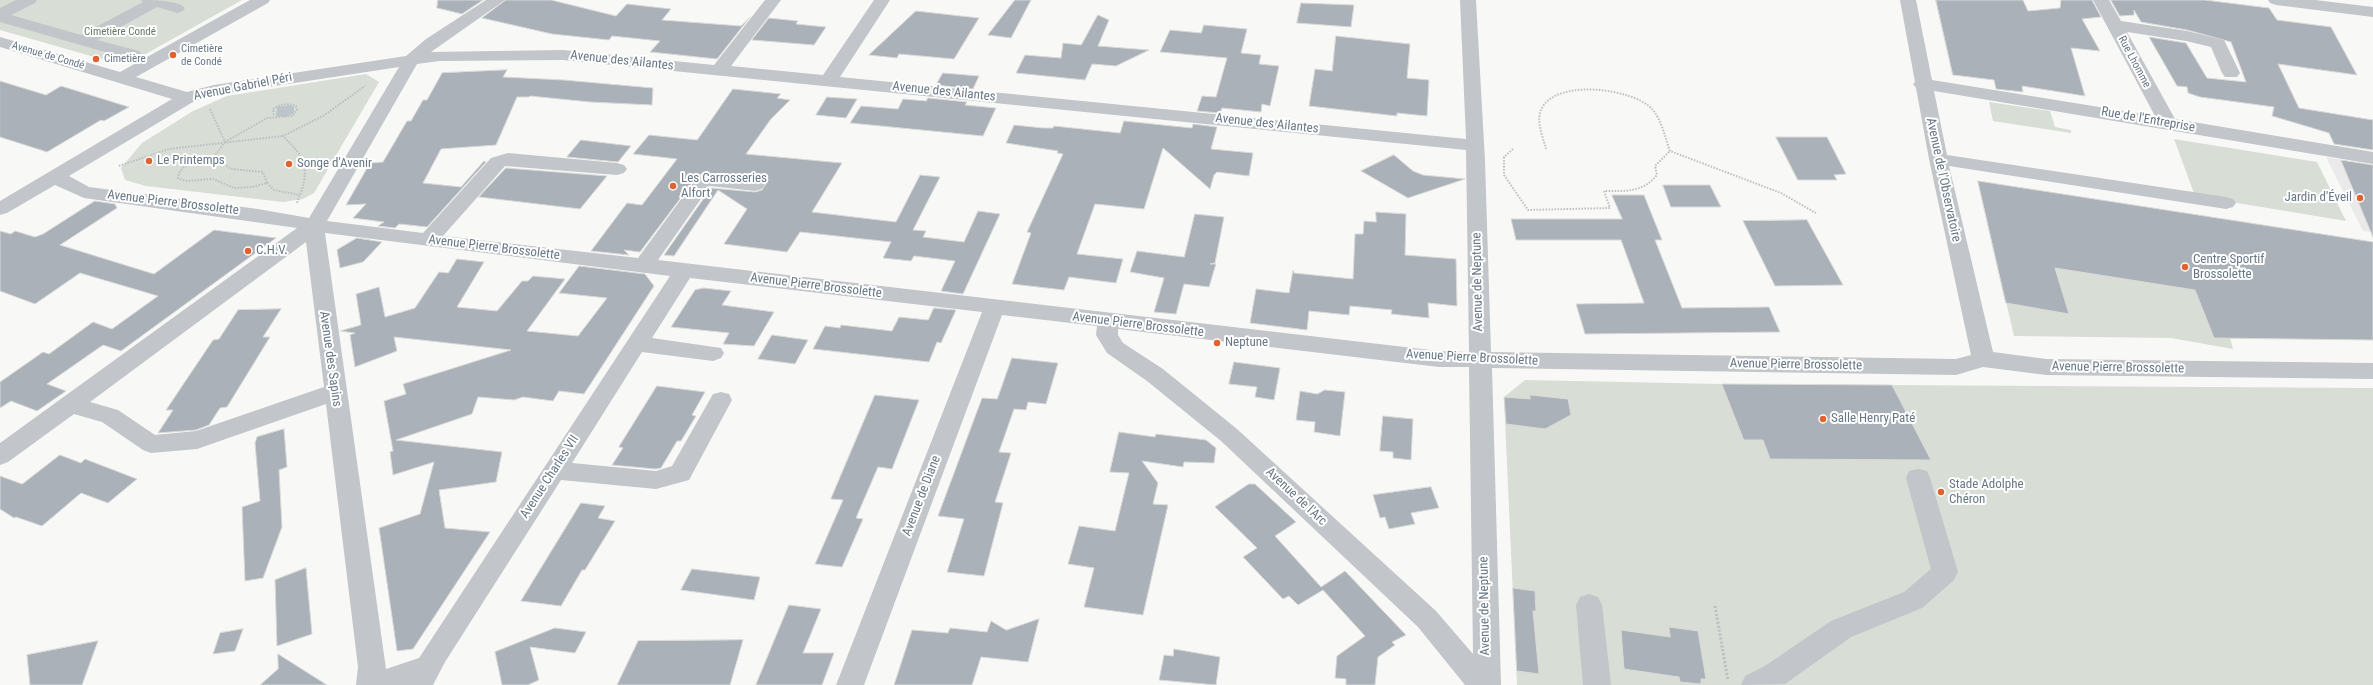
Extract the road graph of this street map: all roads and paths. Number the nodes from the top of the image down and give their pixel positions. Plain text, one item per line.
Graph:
1 (29, 0) edge
2 (262, 0) edge
3 (497, 0) edge
4 (773, 0) edge
5 (882, 0) edge
6 (1468, 0) edge
7 (1908, 0) edge
8 (2101, 0) edge
9 (2276, 0) edge
10 (155, 1) edge
11 (177, 8) dead end
12 (2373, 12) edge
13 (0, 14) edge
14 (0, 17) edge
15 (2115, 25) junction
16 (82, 41) junction
17 (0, 42) edge
18 (133, 55) dead end
19 (412, 59) junction
20 (719, 70) junction
21 (2231, 73) dead end
22 (122, 78) junction
23 (829, 80) junction
24 (368, 83) dead end
25 (1922, 84) junction
26 (187, 98) junction
27 (208, 104) dead end
28 (274, 116) junction
29 (2168, 123) junction
30 (283, 136) junction
31 (225, 142) junction
32 (1475, 145) junction
33 (1513, 149) dead end
34 (1546, 149) dead end
35 (1670, 151) junction
36 (214, 157) junction
37 (2373, 158) edge
38 (1938, 159) junction
39 (118, 166) dead end
40 (617, 169) dead end
41 (54, 177) junction
42 (267, 183) junction
43 (755, 185) dead end
44 (300, 195) junction
45 (297, 204) dead end
46 (2226, 204) dead end
47 (0, 209) edge
48 (1816, 213) dead end
49 (314, 226) junction
50 (427, 240) junction
51 (643, 266) junction
52 (684, 271) junction
53 (994, 308) junction
54 (1108, 321) junction
55 (636, 344) junction
56 (713, 353) dead end
57 (1983, 359) junction
58 (1480, 361) junction
59 (2373, 371) edge
60 (335, 392) junction
61 (721, 400) dead end
62 (70, 404) junction
63 (0, 456) edge
64 (554, 470) junction
65 (1918, 478) dead end
66 (1589, 604) dead end
67 (1715, 606) dead end
68 (422, 677) edge
69 (370, 685) edge
70 (374, 685) edge
71 (850, 685) edge
72 (1482, 685) edge
73 (1487, 685) edge
74 (1597, 685) edge
75 (1729, 685) edge
76 (1755, 685) edge

1 - 13 street
2 - 22 street
3 - 19 street, Avenue Gabriel Péri
4 - 20 street
5 - 23 street
6 - 32 street, Avenue de Neptune
7 - 25 street, Avenue de l'Observatoire
8 - 15 street, Rue Lhomme
9 - 12 street
10 - 11 street
10 - 16 street
14 - 16 street
15 - 21 street
15 - 29 street, Rue Lhomme
16 - 18 street
17 - 22 street, Avenue de Condé
19 - 20 street, Avenue des Ailantes
19 - 26 street, Avenue Gabriel Péri
19 - 49 street
20 - 23 street, Avenue des Ailantes
22 - 26 street, Avenue de Condé
23 - 32 street, Avenue des Ailantes
24 - 30 path
25 - 29 street, Rue de l'Entreprise
25 - 38 street, Avenue de l'Observatoire
26 - 41 street, Avenue Gabriel Péri
27 - 31 path
28 - 28 path
28 - 31 path
29 - 37 street, Rue de l'Entreprise
30 - 31 path
30 - 44 path
31 - 36 path
31 - 39 path
32 - 58 street, Avenue de Neptune
33 - 35 path
34 - 35 path
35 - 48 path
36 - 42 path
36 - 42 path
38 - 46 street
38 - 57 street, Avenue de l'Observatoire
40 - 50 street
41 - 47 street, Avenue Gabriel Péri
41 - 49 street, Avenue Pierre Brossolette
42 - 44 path
43 - 51 street
44 - 45 path
49 - 50 street, Avenue Pierre Brossolette
49 - 60 street, Avenue des Sapins
49 - 62 street
50 - 51 street, Avenue Pierre Brossolette
51 - 52 street, Avenue Pierre Brossolette
52 - 53 street, Avenue Pierre Brossolette
52 - 55 street, Avenue Charles VII
53 - 54 street, Avenue Pierre Brossolette
53 - 71 street, Avenue de Diane
54 - 58 street, Avenue Pierre Brossolette
54 - 72 street, Avenue de l'Arc
55 - 56 street
55 - 64 street, Avenue Charles VII
57 - 58 street, Avenue Pierre Brossolette
57 - 59 street, Avenue Pierre Brossolette
58 - 73 street, Avenue de Neptune
60 - 62 street
60 - 69 street, Avenue des Sapins
61 - 64 street
62 - 63 street
64 - 68 street, Avenue Charles VII
65 - 76 street
66 - 74 street
67 - 75 path
68 - 70 street

